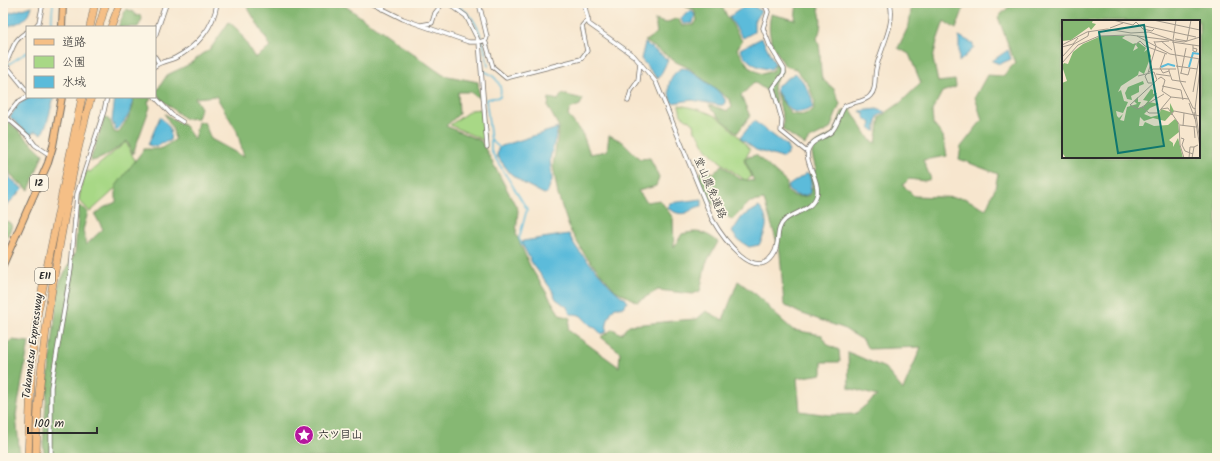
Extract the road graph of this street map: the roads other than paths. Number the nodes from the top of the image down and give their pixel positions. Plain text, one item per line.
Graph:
1 (43, 3) edge
2 (64, 3) edge
3 (96, 3) edge
4 (106, 3) edge
5 (118, 3) edge
6 (166, 3) edge
7 (217, 3) edge
8 (371, 3) edge
9 (386, 3) edge
10 (443, 3) edge
11 (448, 3) edge
12 (479, 3) edge
13 (584, 3) edge
14 (759, 3) edge
15 (890, 3) edge
16 (382, 9) junction
17 (588, 19) junction
18 (421, 25) junction
19 (36, 26) edge
20 (62, 26) edge
21 (90, 26) edge
22 (100, 26) edge
23 (110, 26) edge
24 (156, 32) edge
25 (26, 33) edge
26 (482, 41) junction
27 (156, 58) edge
28 (640, 62) junction
29 (159, 63) junction
30 (4, 64) edge
31 (156, 65) edge
32 (26, 90) edge
33 (26, 98) edge
34 (62, 98) edge
35 (77, 98) edge
36 (82, 98) edge
37 (91, 98) edge
38 (107, 98) edge
39 (156, 98) edge
40 (628, 101) dead end
41 (5, 117) edge
42 (183, 122) dead end
43 (487, 147) dead end
44 (807, 152) junction
45 (50, 155) junction
46 (61, 192) junction
47 (3, 265) edge
48 (28, 458) edge
49 (36, 458) edge
50 (51, 458) edge

1 - 19 street
2 - 20 main road
3 - 21 highway
4 - 22 highway
5 - 23 highway
6 - 24 street
7 - 29 street
8 - 16 street
9 - 16 street
10 - 18 street
11 - 26 street
12 - 26 street
13 - 17 street
14 - 44 street
15 - 44 street
16 - 18 street
17 - 26 street
17 - 28 street, 堂山農免道路
18 - 26 street
25 - 30 street
26 - 43 street
27 - 29 street
28 - 40 street
28 - 44 street, 堂山農免道路
29 - 31 street
30 - 32 street
33 - 41 street
34 - 45 main road, 12
35 - 46 highway
36 - 46 highway, Takamatsu Expressway / E11
37 - 49 highway, Takamatsu Expressway / E11
38 - 50 street
39 - 42 street
41 - 45 street
45 - 47 main road, 12
46 - 48 highway, Takamatsu Expressway / E11

